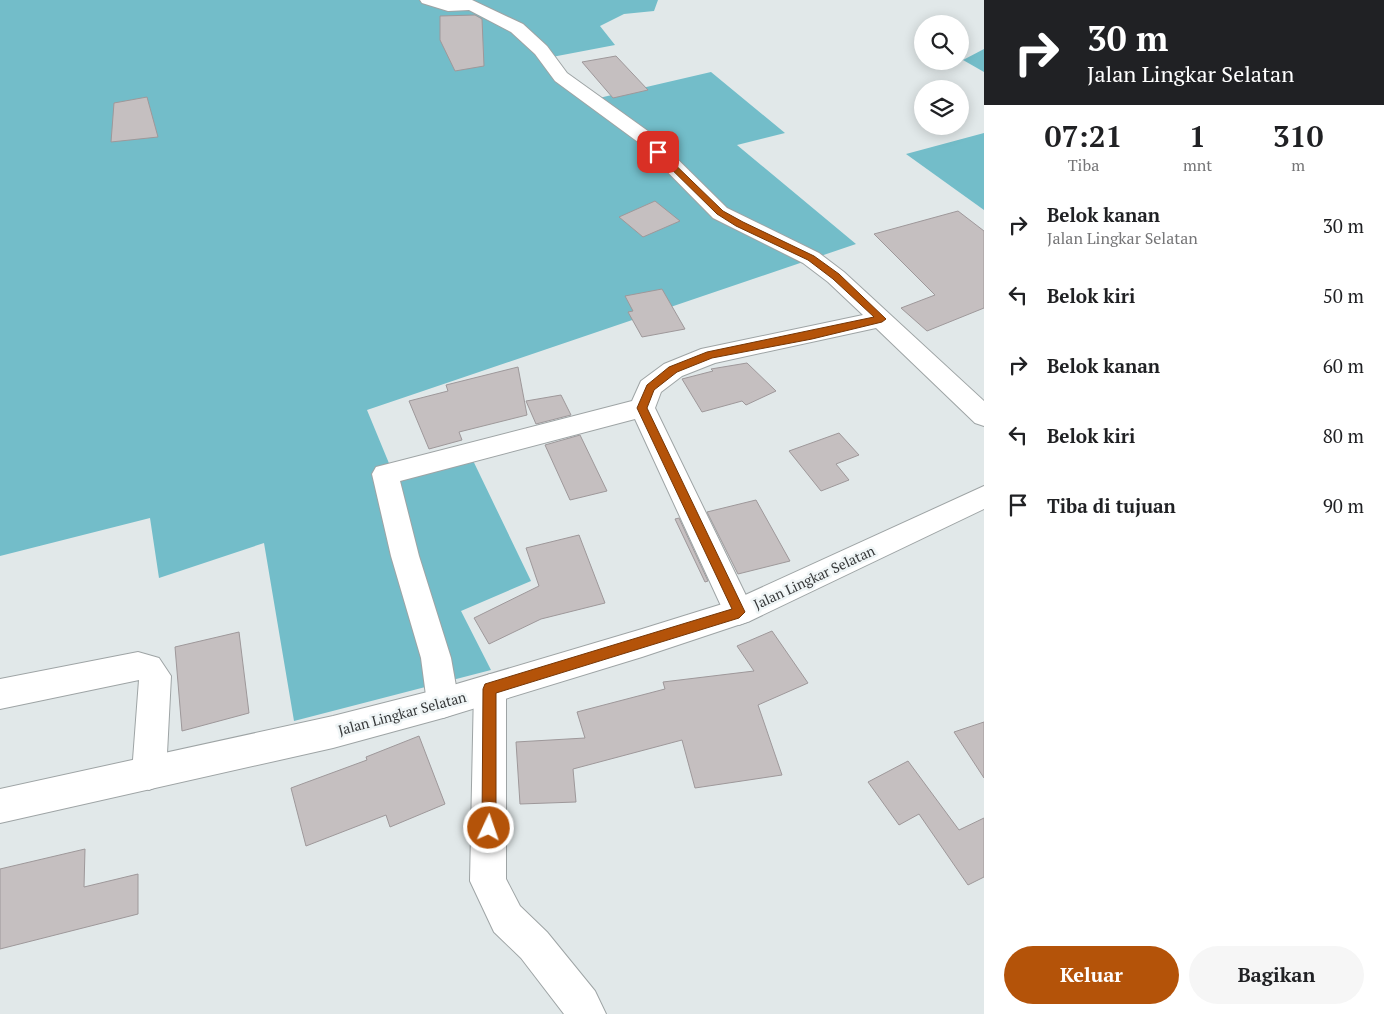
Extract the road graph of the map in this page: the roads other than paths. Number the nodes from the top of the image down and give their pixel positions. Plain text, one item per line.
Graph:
1 (428, 0) edge
2 (882, 319) junction
3 (642, 408) junction
4 (984, 416) edge
5 (984, 497) edge
6 (739, 612) junction
7 (490, 689) junction
8 (0, 694) edge
9 (443, 703) junction
10 (149, 774) junction
11 (0, 806) edge
12 (586, 1014) edge

1 - 2 street
2 - 3 street
2 - 4 street
3 - 6 street
3 - 9 street
5 - 6 street, Jalan Lingkar Selatan
6 - 7 street, Jalan Lingkar Selatan
7 - 9 street, Jalan Lingkar Selatan
7 - 12 street
8 - 10 street
9 - 10 street, Jalan Lingkar Selatan
10 - 11 street, Jalan Lingkar Selatan

